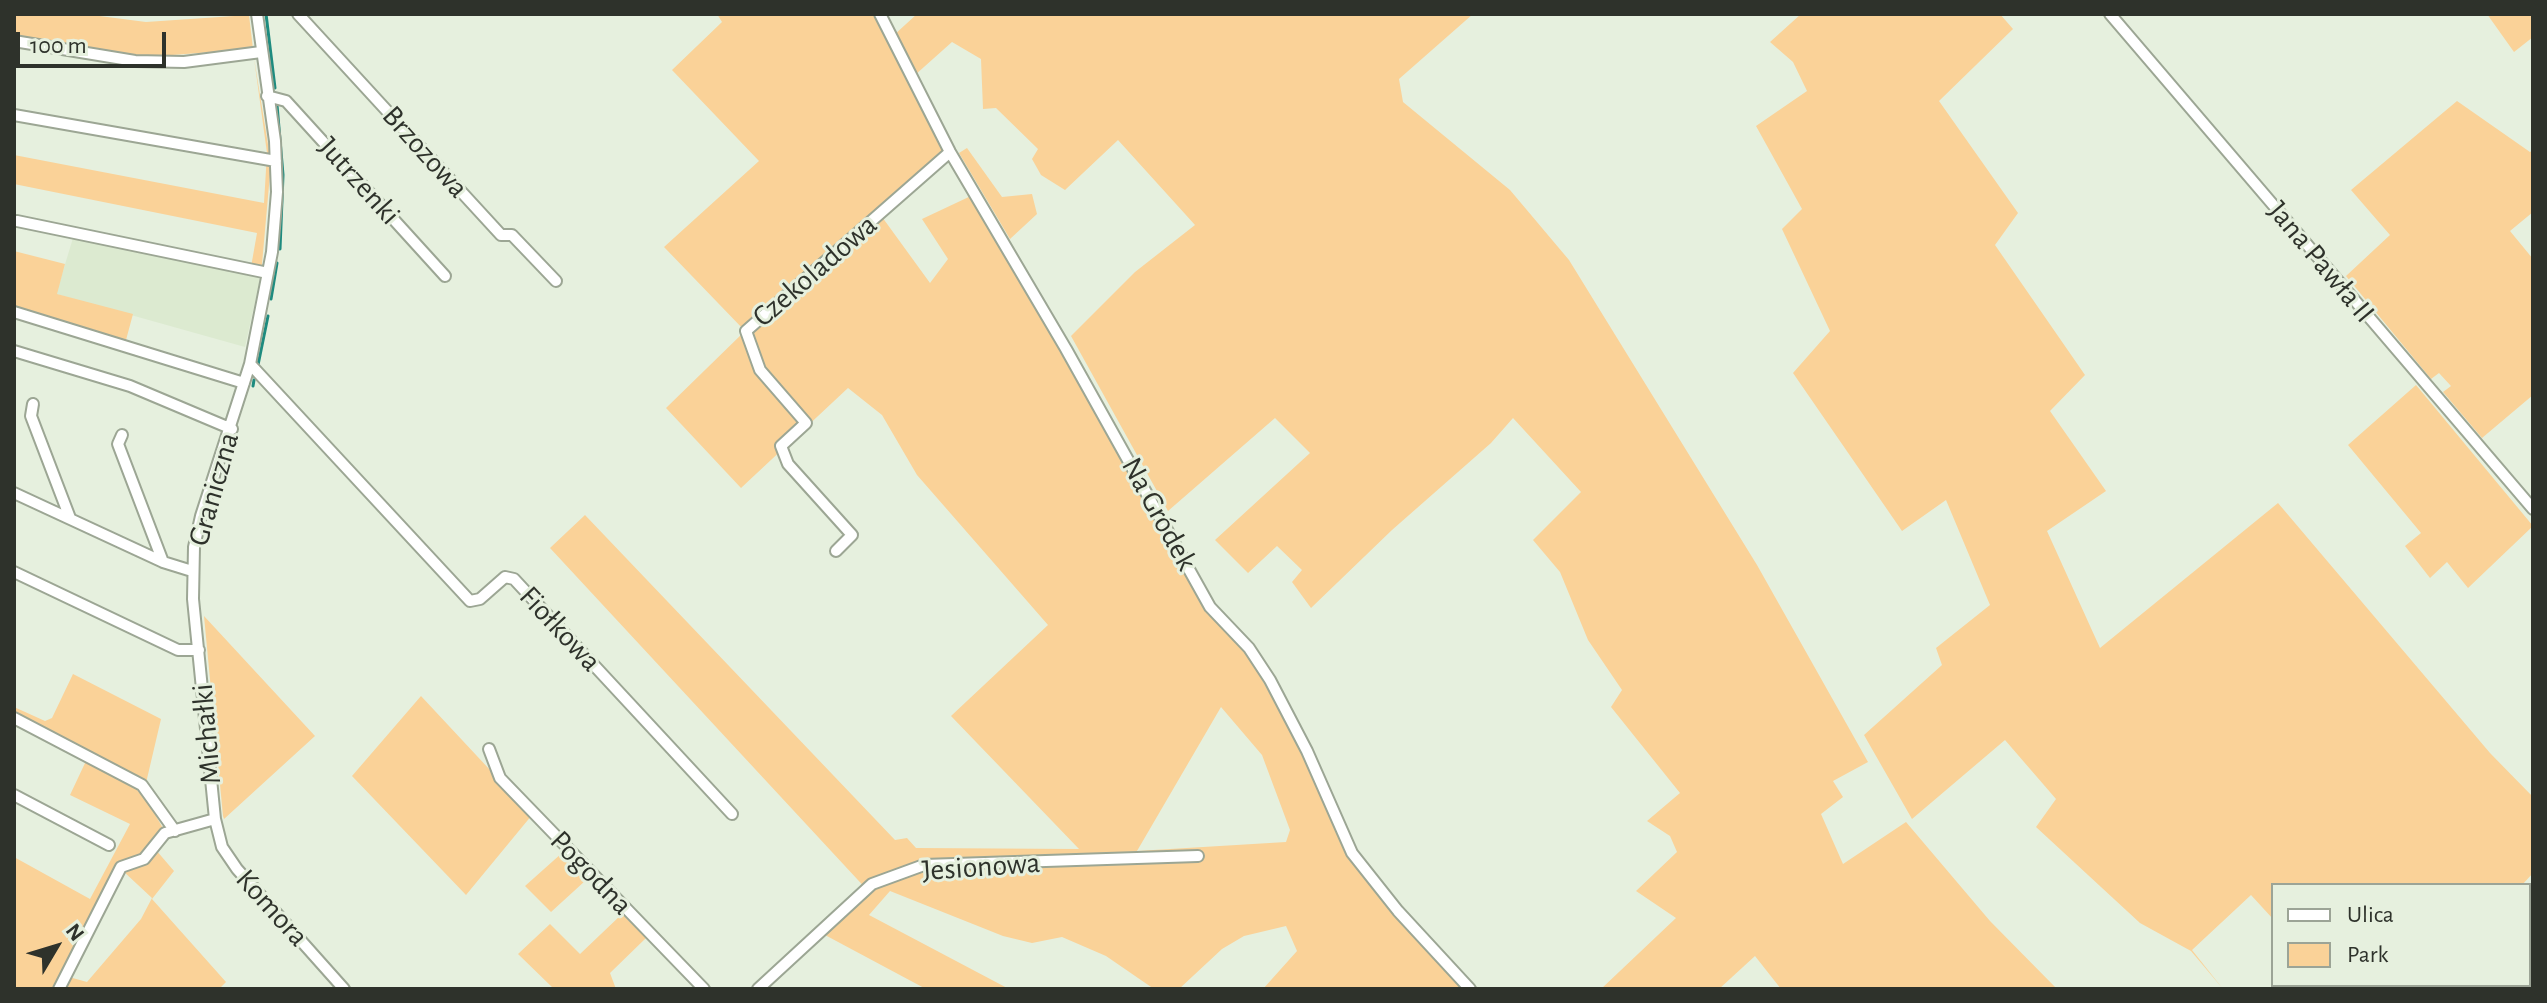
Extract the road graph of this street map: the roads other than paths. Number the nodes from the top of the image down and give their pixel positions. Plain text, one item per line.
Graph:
1 (257, 14) edge
2 (298, 14) edge
3 (880, 14) edge
4 (2110, 14) edge
5 (14, 41) edge
6 (261, 52) junction
7 (267, 96) junction
8 (14, 115) edge
9 (950, 152) junction
10 (276, 161) junction
11 (17, 221) dead end
12 (268, 273) junction
13 (445, 276) dead end
14 (556, 281) dead end
15 (14, 312) edge
16 (14, 351) edge
17 (250, 364) junction
18 (244, 383) junction
19 (33, 404) dead end
20 (232, 429) junction
21 (122, 435) dead end
22 (14, 493) edge
23 (2533, 509) edge
24 (70, 518) junction
25 (836, 551) dead end
26 (163, 562) junction
27 (192, 571) junction
28 (14, 572) edge
29 (199, 650) junction
30 (14, 718) edge
31 (489, 749) dead end
32 (14, 795) edge
33 (732, 814) dead end
34 (215, 819) junction
35 (175, 831) junction
36 (109, 845) dead end
37 (1198, 856) dead end
38 (59, 989) edge
39 (344, 989) edge
40 (704, 989) edge
41 (758, 989) edge
42 (1470, 989) edge

1 - 6 street, Graniczna
2 - 14 street, Brzozowa
3 - 9 street, Na Gródek
4 - 23 street, Jana Pawła II
5 - 6 street
6 - 7 street, Graniczna
7 - 10 street, Graniczna
7 - 13 street, Jutrzenki
8 - 10 street
9 - 25 street, Czekoladowa
9 - 42 street, Na Gródek
10 - 12 street, Graniczna
11 - 12 street
12 - 17 street, Graniczna
15 - 18 street
16 - 20 street
17 - 18 street, Graniczna
17 - 33 street, Fiołkowa
18 - 20 street, Graniczna
19 - 24 street
20 - 27 street, Graniczna
21 - 26 street
22 - 24 street
24 - 26 street
26 - 27 street
27 - 29 street, Graniczna
28 - 29 street
29 - 34 street, Michałki
30 - 35 street
31 - 40 street, Pogodna
32 - 36 street
34 - 35 street
34 - 39 street, Komora
35 - 38 street
37 - 41 street, Jesionowa

